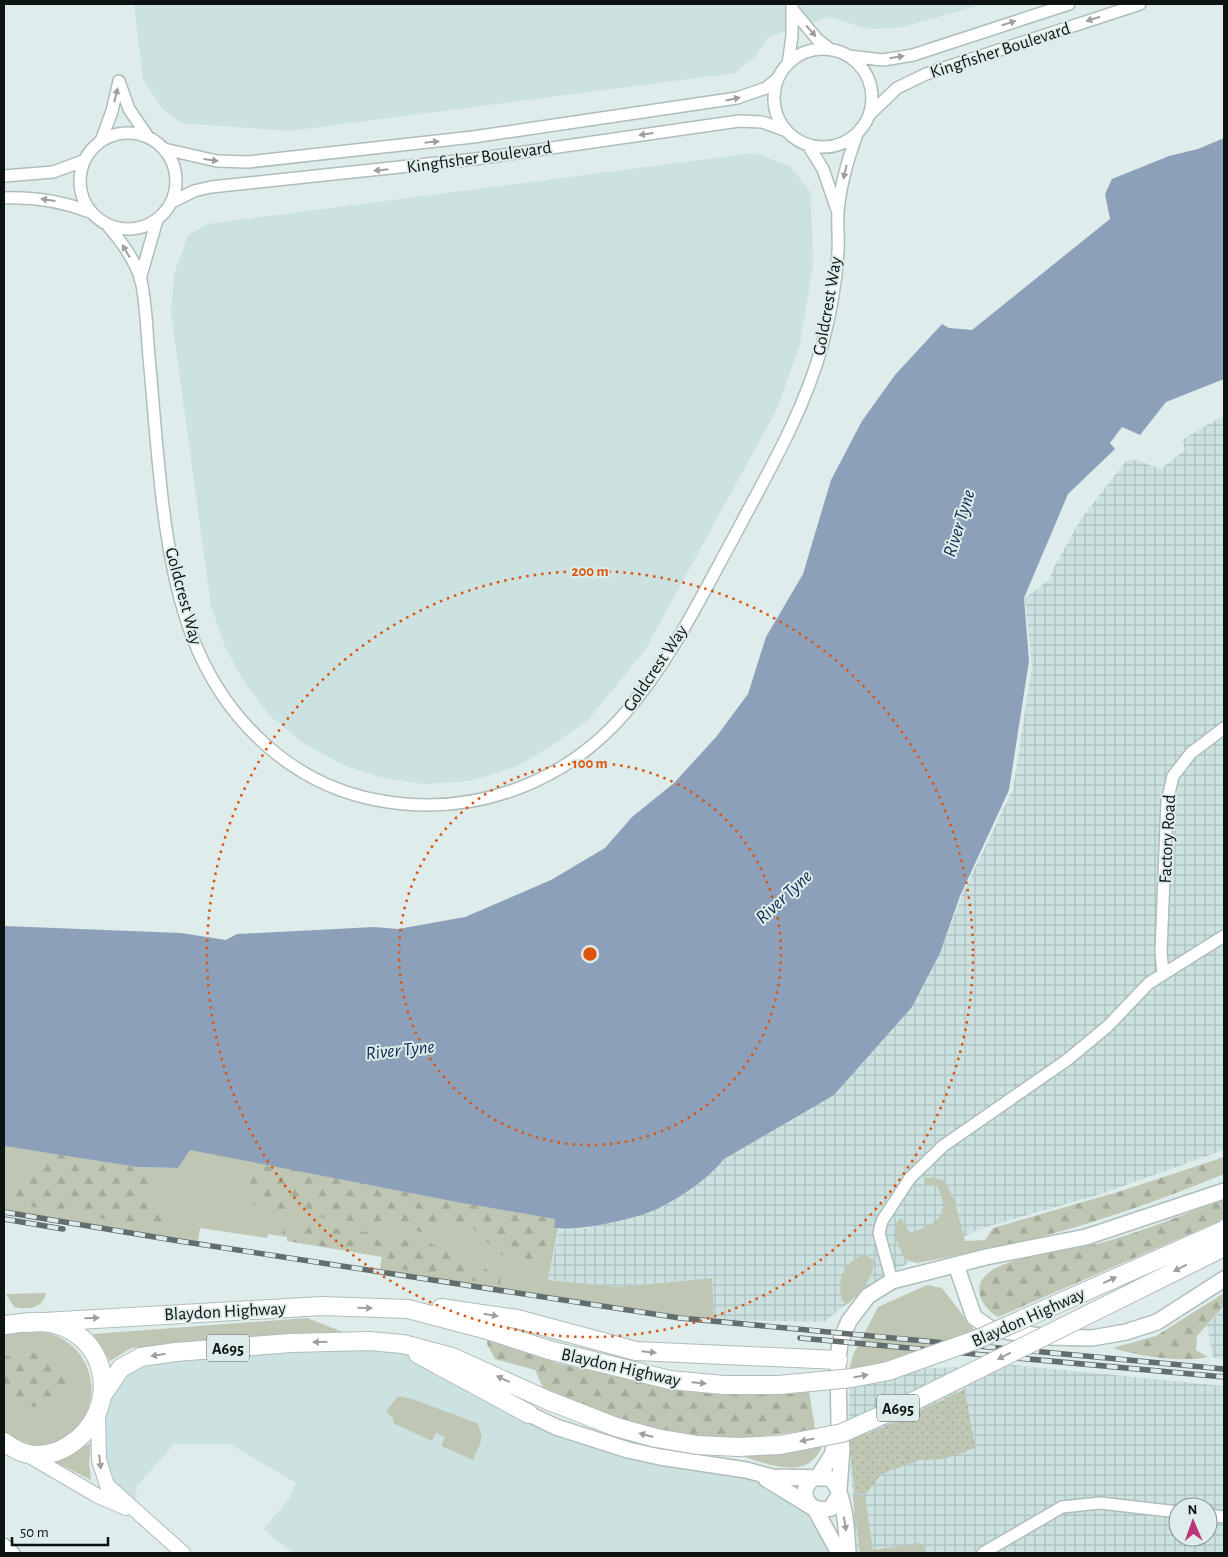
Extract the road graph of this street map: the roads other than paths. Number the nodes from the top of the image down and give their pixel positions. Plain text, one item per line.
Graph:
1 (1069, 4) edge
2 (1140, 4) edge
3 (793, 7) edge
4 (831, 50) junction
5 (849, 56) junction
6 (788, 64) junction
7 (777, 79) junction
8 (870, 113) junction
9 (786, 131) junction
10 (857, 134) junction
11 (148, 137) junction
12 (101, 141) junction
13 (808, 145) junction
14 (164, 149) junction
15 (83, 161) junction
16 (4, 176) edge
17 (4, 198) edge
18 (172, 202) junction
19 (838, 211) junction
20 (90, 212) junction
21 (157, 220) junction
22 (108, 226) junction
23 (140, 279) junction
24 (1224, 728) edge
25 (1224, 936) edge
26 (1163, 974) junction
27 (1224, 1191) edge
28 (1224, 1230) edge
29 (1224, 1247) edge
30 (956, 1265) junction
31 (1224, 1279) edge
32 (892, 1281) junction
33 (408, 1310) junction
34 (26, 1323) junction
35 (4, 1325) edge
36 (403, 1344) junction
37 (838, 1360) junction
38 (104, 1393) junction
39 (98, 1413) junction
40 (529, 1414) joint
41 (839, 1424) junction
42 (4, 1442) edge
43 (23, 1452) junction
44 (760, 1475) junction
45 (816, 1477) junction
46 (839, 1493) junction
47 (813, 1508) junction
48 (134, 1511) junction
49 (1168, 1511) edge
50 (4, 1544) edge
51 (177, 1551) edge
52 (14, 1553) edge
53 (839, 1553) edge
54 (848, 1553) edge
55 (983, 1553) edge

5 -> 1 street, Kingfisher Boulevard
2 -> 8 street, Kingfisher Boulevard
3 -> 4 street
3 - 6 street
4 - 5 street
4 - 6 street
5 - 8 street
6 - 7 street
7 - 9 street
14 -> 7 street, Kingfisher Boulevard
8 - 10 street
9 - 13 street
9 -> 18 street, Kingfisher Boulevard
10 - 13 street
10 -> 19 street
11 - 12 street
12 -> 11 street
11 - 14 street
12 - 15 street
13 - 19 street
14 - 18 street
15 - 16 street
15 - 20 street
20 -> 17 street
18 - 21 street
19 - 23 street, Goldcrest Way
20 - 22 street
21 - 22 street
21 - 23 street
23 -> 22 street
24 - 26 street, Factory Road
25 - 26 street
26 - 32 street
27 - 30 main road
33 -> 28 main road, Blaydon Highway / A695, bridge
29 -> 36 main road, Blaydon Highway / A695, bridge
30 - 31 main road
30 - 32 main road
32 - 37 main road
34 -> 33 main road, Blaydon Highway / A695
33 -> 37 main road
34 - 35 main road
34 - 38 main road
36 -> 38 main road, Blaydon Highway / A695
36 - 40 main road
37 - 41 main road
38 - 39 main road
39 - 43 main road
39 -> 48 street
40 - 44 main road
41 - 45 main road
41 - 46 main road
42 - 43 main road
43 - 48 street
44 - 45 main road
44 - 47 main road
45 - 46 main road
45 - 47 main road
46 - 47 main road
46 -> 54 main road
47 - 53 main road
48 - 51 street
49 - 55 street
50 - 52 street

